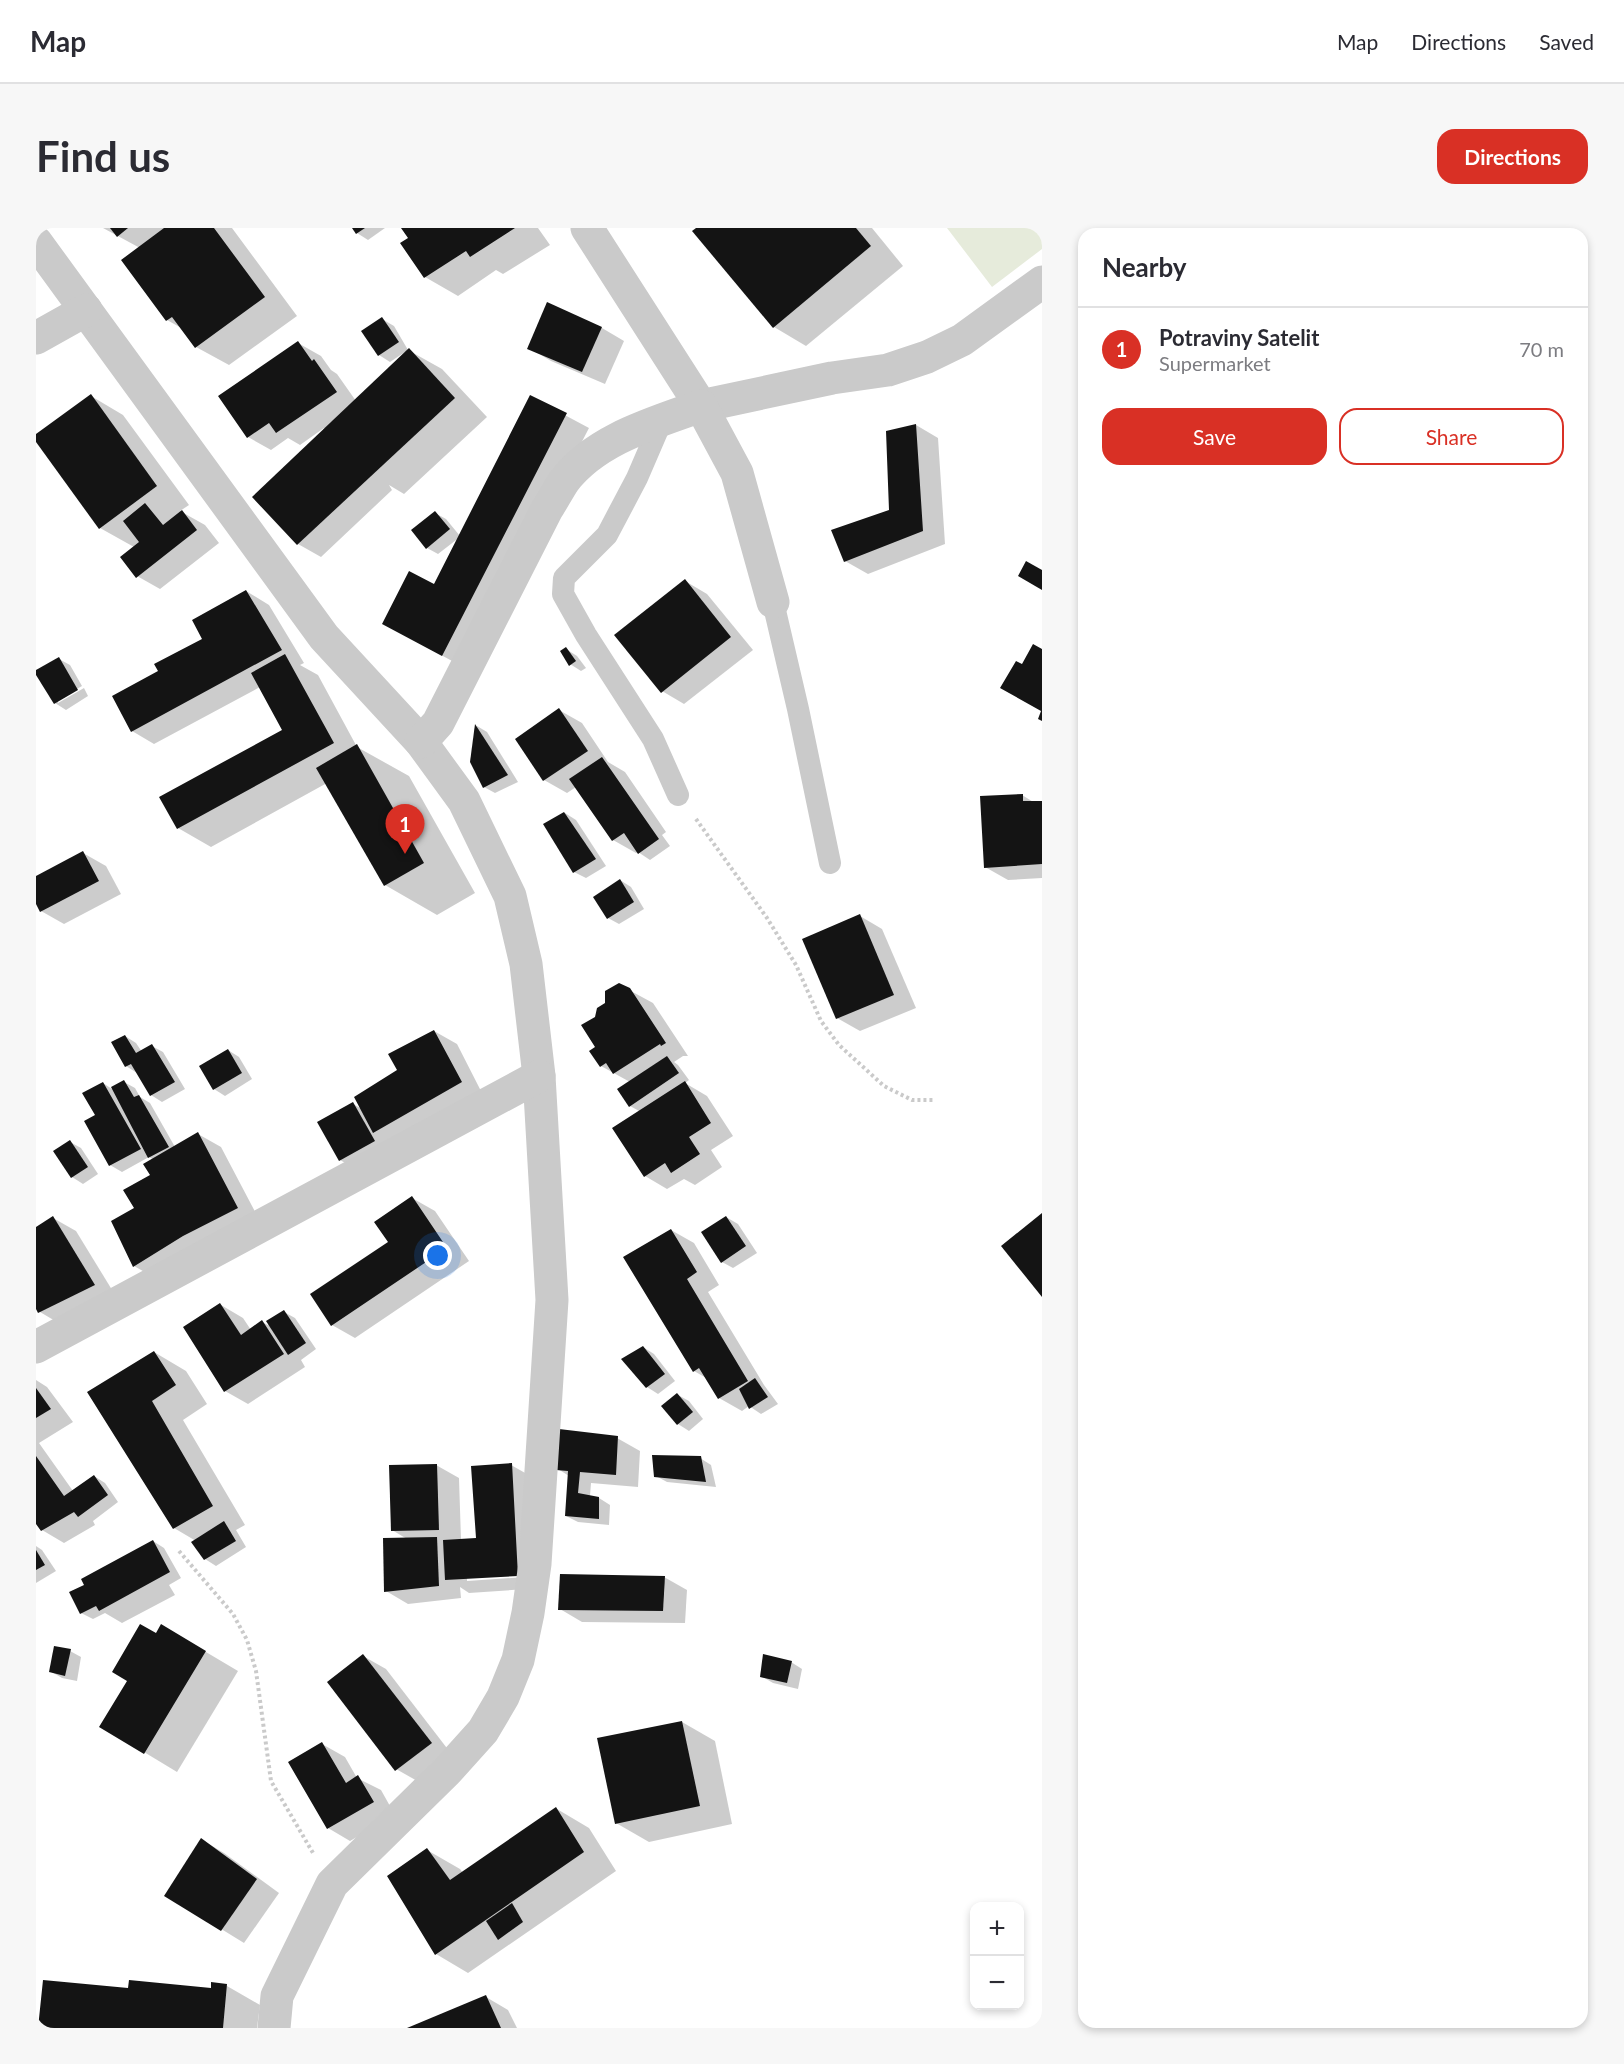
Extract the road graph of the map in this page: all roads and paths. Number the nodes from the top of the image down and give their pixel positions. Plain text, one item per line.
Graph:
1 (588, 228) edge
2 (36, 242) edge
3 (1042, 282) edge
4 (86, 310) junction
5 (36, 338) edge
6 (701, 406) junction
7 (662, 420) junction
8 (773, 602) joint
9 (421, 742) junction
10 (678, 795) joint
11 (830, 863) dead end
12 (539, 1076) junction
13 (935, 1100) dead end
14 (36, 1347) edge
15 (179, 1551) dead end
16 (332, 1884) junction
17 (274, 2028) edge

1 - 6 street
2 - 4 street
3 - 6 street
4 - 5 street
4 - 9 street
6 - 7 street
6 - 8 street
7 - 9 street
7 - 10 lane
8 - 11 lane
9 - 12 street
10 - 13 path
12 - 14 street
12 - 16 street
15 - 16 path
16 - 17 street

